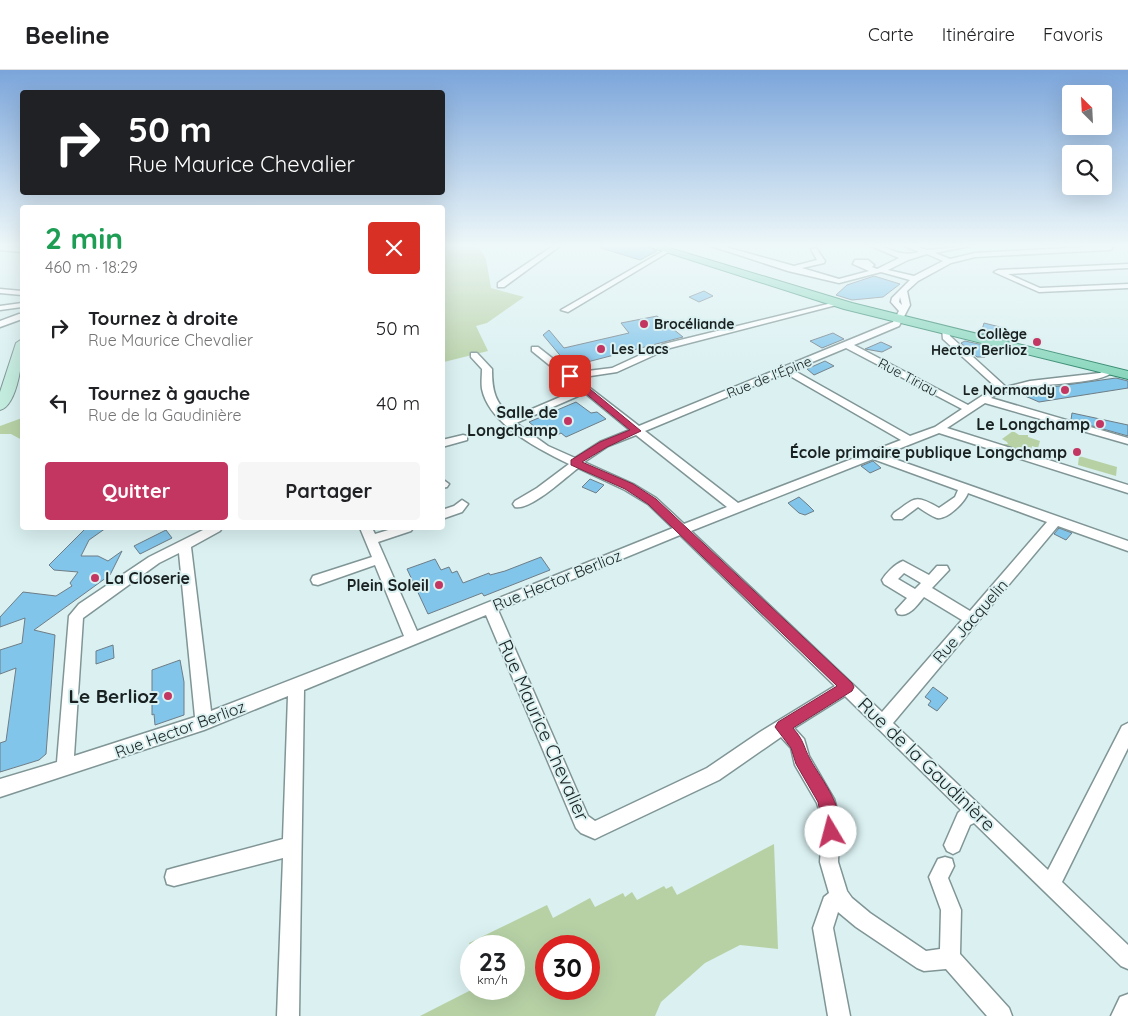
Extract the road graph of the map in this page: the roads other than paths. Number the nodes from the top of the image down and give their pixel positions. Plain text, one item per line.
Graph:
1 (599, 290) edge
2 (797, 290) edge
3 (904, 290) edge
4 (0, 291) edge
5 (20, 293) edge
6 (840, 303) junction
7 (20, 305) edge
8 (0, 308) edge
9 (565, 310) dead end
10 (900, 314) junction
11 (20, 317) edge
12 (0, 324) edge
13 (945, 330) junction
14 (848, 345) junction
15 (535, 349) dead end
16 (20, 350) edge
17 (474, 355) dead end
18 (787, 370) junction
19 (1109, 371) junction
20 (1128, 375) edge
21 (570, 376) junction
22 (584, 390) junction
23 (1004, 390) junction
24 (982, 399) junction
25 (0, 406) edge
26 (969, 409) junction
27 (508, 423) junction
28 (939, 429) junction
29 (637, 431) junction
30 (463, 438) dead end
31 (909, 440) junction
32 (1128, 441) edge
33 (445, 443) edge
34 (872, 456) junction
35 (574, 463) junction
36 (964, 488) junction
37 (1128, 490) edge
38 (462, 504) dead end
39 (519, 504) dead end
40 (737, 509) junction
41 (445, 514) edge
42 (898, 516) dead end
43 (1056, 520) junction
44 (212, 530) edge
45 (367, 530) edge
46 (401, 530) edge
47 (681, 530) junction
48 (371, 540) junction
49 (184, 544) junction
50 (1128, 546) edge
51 (379, 559) junction
52 (942, 570) dead end
53 (318, 580) dead end
54 (923, 589) junction
55 (490, 607) junction
56 (903, 610) dead end
57 (972, 619) junction
58 (413, 639) junction
59 (296, 686) junction
60 (847, 687) junction
61 (884, 722) junction
62 (204, 723) junction
63 (783, 727) junction
64 (1128, 732) edge
65 (65, 768) junction
66 (0, 788) edge
67 (975, 811) junction
68 (953, 845) dead end
69 (293, 846) junction
70 (945, 866) dead end
71 (174, 877) dead end
72 (1050, 884) junction
73 (839, 896) junction
74 (950, 958) junction
75 (1128, 959) edge
76 (1128, 1005) edge
77 (288, 1016) edge
78 (839, 1016) edge
79 (1001, 1016) edge
80 (1122, 1016) edge

1 - 9 street
2 - 6 main road
3 - 10 street
4 - 5 street
6 - 10 main road
6 - 21 street
7 - 8 street
10 - 13 main road
10 - 14 street, Rue de l'Épine
11 - 12 street
13 - 19 main road
13 - 23 street
14 - 18 street, Rue de l'Épine
14 - 26 street, Rue Tiriau
15 - 21 street
16 - 25 street
17 - 27 street, Rue de la Gaudinière
18 - 29 street, Rue de l'Épine
18 - 31 street
19 - 20 main road
19 - 23 street, Rue Hector Berlioz
21 - 22 street
22 - 27 street
22 - 29 street
23 - 24 street, Rue Hector Berlioz
24 - 26 street, Rue Hector Berlioz
24 - 32 street
26 - 28 street, Rue Hector Berlioz
27 - 35 street, Rue de la Gaudinière
28 - 31 street, Rue Hector Berlioz
28 - 37 street
29 - 35 street, Rue de l'Épine
29 - 40 street
30 - 33 street
31 - 34 street, Rue Hector Berlioz
34 - 36 street
34 - 40 street, Rue Hector Berlioz
35 - 39 street, Rue de l'Épine
35 - 47 street, Rue de la Gaudinière
36 - 42 street
36 - 43 street
38 - 41 street
40 - 47 street, Rue Hector Berlioz
43 - 50 street
43 - 57 street, Rue Jacquelin
44 - 49 street
45 - 48 street
46 - 48 street
47 - 55 street, Rue Hector Berlioz
47 - 60 street, Rue de la Gaudinière
48 - 51 street
49 - 62 street
49 - 65 street
51 - 53 street
51 - 58 street
52 - 54 street
54 - 54 street
54 - 56 street
54 - 57 street
55 - 58 street, Rue Hector Berlioz
55 - 63 street, Rue Maurice Chevalier
57 - 61 street, Rue Jacquelin
58 - 59 street, Rue Hector Berlioz
59 - 62 street, Rue Hector Berlioz
59 - 69 street
60 - 61 street, Rue de la Gaudinière
60 - 63 street, Rue Maurice Chevalier
61 - 67 street, Rue de la Gaudinière
62 - 65 street, Rue Hector Berlioz
63 - 73 street
64 - 72 street
65 - 66 street, Rue Hector Berlioz
67 - 68 street
67 - 72 street, Rue de la Gaudinière
69 - 71 street
69 - 77 street
70 - 74 street
72 - 75 street, Rue de la Gaudinière
73 - 74 street
73 - 78 street
74 - 79 street
76 - 80 street

